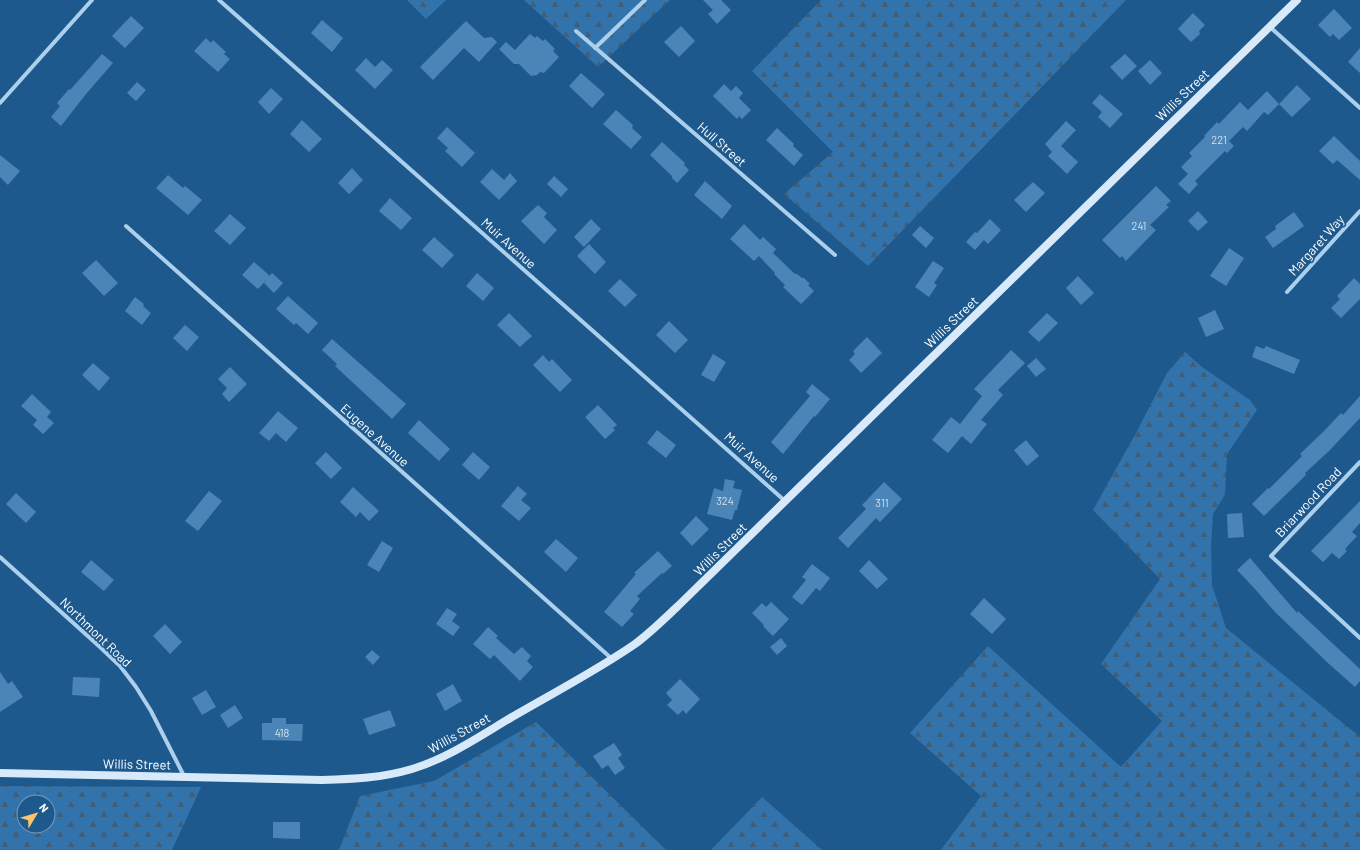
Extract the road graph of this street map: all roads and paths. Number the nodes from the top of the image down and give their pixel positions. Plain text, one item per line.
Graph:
1 (92, 0) edge
2 (220, 0) edge
3 (645, 0) edge
4 (1297, 0) edge
5 (1270, 26) junction
6 (576, 31) dead end
7 (595, 48) junction
8 (0, 103) edge
9 (1360, 108) edge
10 (1360, 211) edge
11 (126, 226) dead end
12 (835, 255) dead end
13 (1287, 292) dead end
14 (1360, 462) edge
15 (785, 500) junction
16 (0, 557) edge
17 (1360, 638) edge
18 (611, 658) junction
19 (0, 772) edge
20 (184, 777) junction

1 - 8 street
2 - 15 street, Muir Avenue
3 - 7 street
4 - 5 main road, Willis Street
5 - 9 street
5 - 15 main road, Willis Street
6 - 7 street, Hull Street
7 - 12 street, Hull Street
10 - 13 street, Margaret Way
11 - 18 street, Eugene Avenue
14 - 17 street, Briarwood Road
15 - 18 main road, Willis Street
16 - 20 street, Northmont Road
18 - 20 main road, Willis Street
19 - 20 main road, Willis Street

